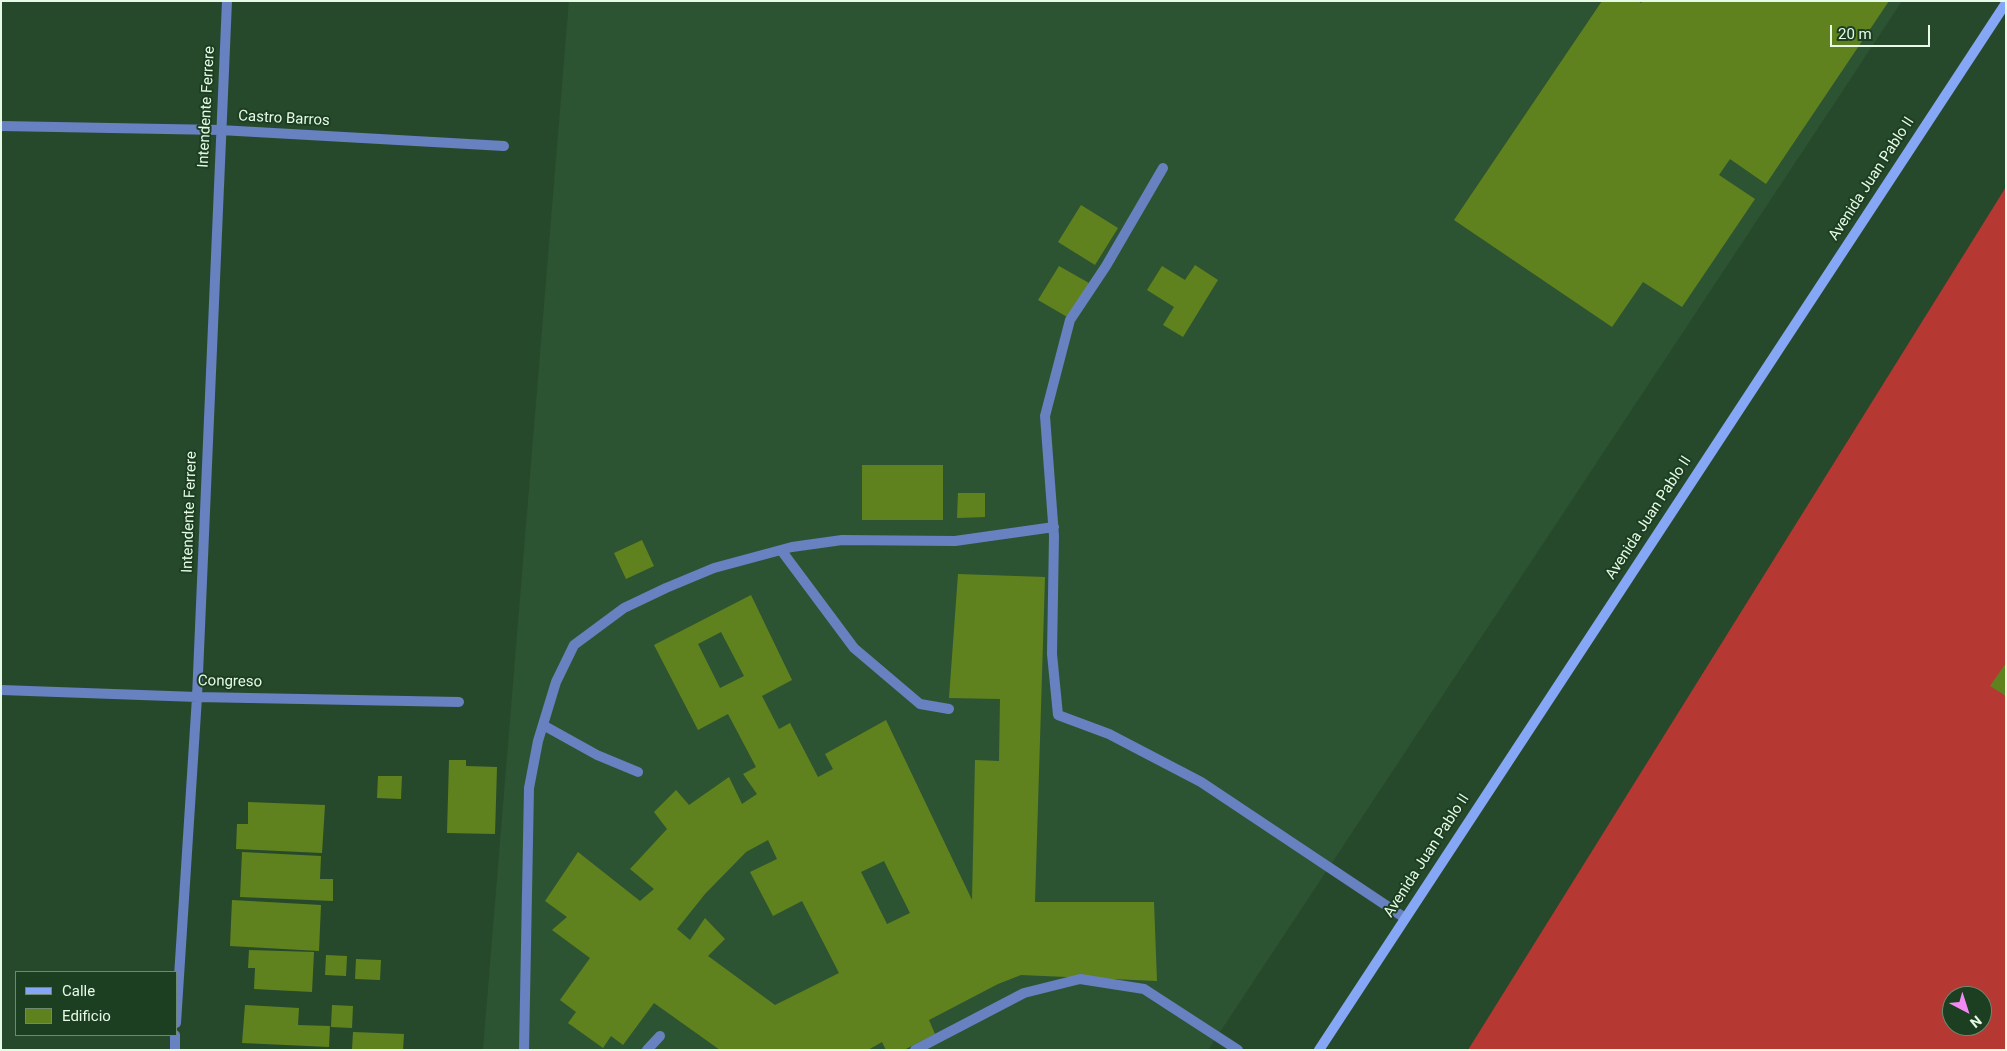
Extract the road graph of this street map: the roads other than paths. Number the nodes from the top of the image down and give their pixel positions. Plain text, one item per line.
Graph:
1 (227, 1) edge
2 (2006, 3) edge
3 (1, 126) edge
4 (220, 130) junction
5 (504, 146) dead end
6 (1163, 168) dead end
7 (1054, 527) junction
8 (781, 550) junction
9 (1, 690) edge
10 (197, 697) junction
11 (459, 702) dead end
12 (950, 709) dead end
13 (543, 725) junction
14 (638, 772) dead end
15 (1405, 918) junction
16 (178, 992) edge
17 (176, 1036) edge
18 (660, 1036) dead end
19 (174, 1050) edge
20 (524, 1050) edge
21 (646, 1050) edge
22 (915, 1050) edge
23 (1238, 1050) edge
24 (1318, 1050) edge

1 - 4 street, Intendente Ferrere
2 - 15 main road, Avenida Juan Pablo II
3 - 4 street, Castro Barros
4 - 5 street, Castro Barros
4 - 10 street, Intendente Ferrere
6 - 7 street
7 - 8 street
7 - 15 street
8 - 12 street
8 - 13 street
9 - 10 street, Congreso
10 - 11 street, Congreso
10 - 16 street, Intendente Ferrere
13 - 14 street
13 - 20 street
15 - 24 main road, Avenida Juan Pablo II
17 - 19 street
18 - 21 street
22 - 23 street

